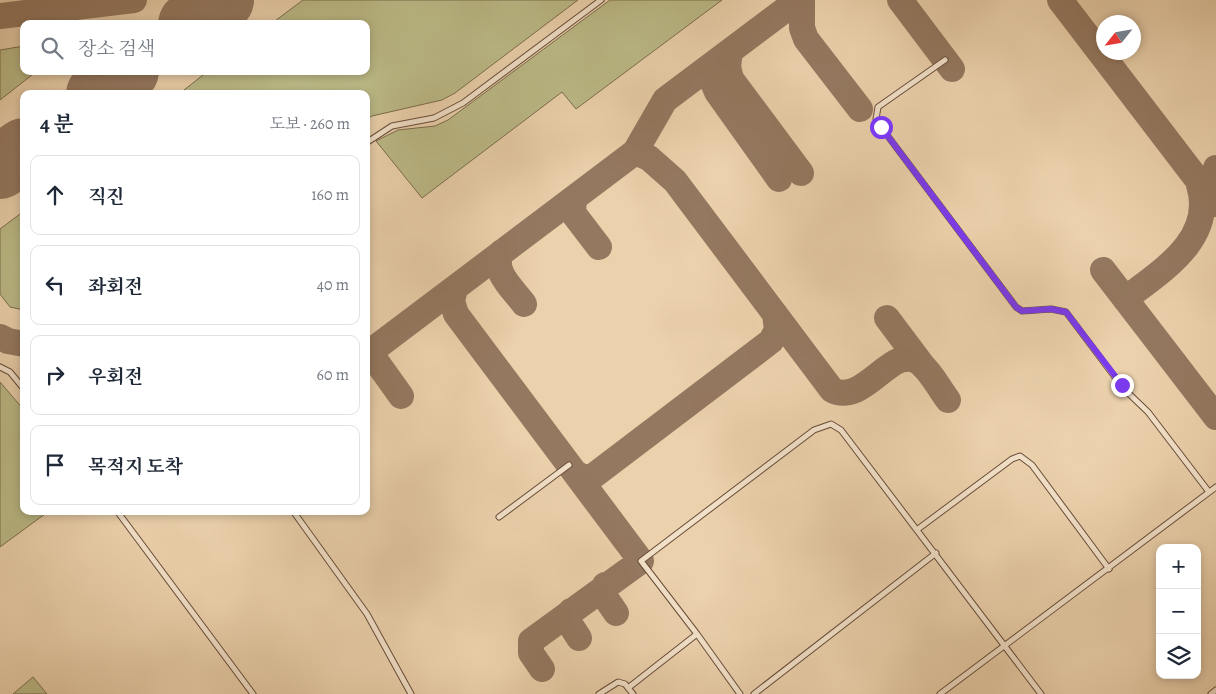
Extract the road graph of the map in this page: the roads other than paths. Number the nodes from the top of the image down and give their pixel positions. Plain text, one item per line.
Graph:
1 (601, 0) edge
2 (944, 60) dead end
3 (370, 140) edge
4 (0, 367) edge
5 (20, 384) edge
6 (569, 465) dead end
7 (1216, 487) edge
8 (1209, 492) junction
9 (120, 515) edge
10 (296, 515) edge
11 (499, 517) dead end
12 (918, 528) junction
13 (936, 553) junction
14 (1109, 568) junction
15 (697, 634) junction
16 (1004, 645) junction
17 (628, 688) junction
18 (1216, 690) edge
19 (253, 694) edge
20 (410, 694) edge
21 (599, 694) edge
22 (633, 694) edge
23 (740, 694) edge
24 (754, 694) edge
25 (940, 694) edge
26 (1042, 694) edge
27 (1211, 694) edge

1 - 3 lane
2 - 8 lane
4 - 5 lane
6 - 11 lane
7 - 8 lane
8 - 14 lane
9 - 19 lane
10 - 20 lane
12 - 13 lane
12 - 14 lane
12 - 15 lane
13 - 16 lane
13 - 24 lane
14 - 16 lane
15 - 17 lane
15 - 23 lane
16 - 25 lane
16 - 26 lane
17 - 21 lane
17 - 22 lane
18 - 27 lane

